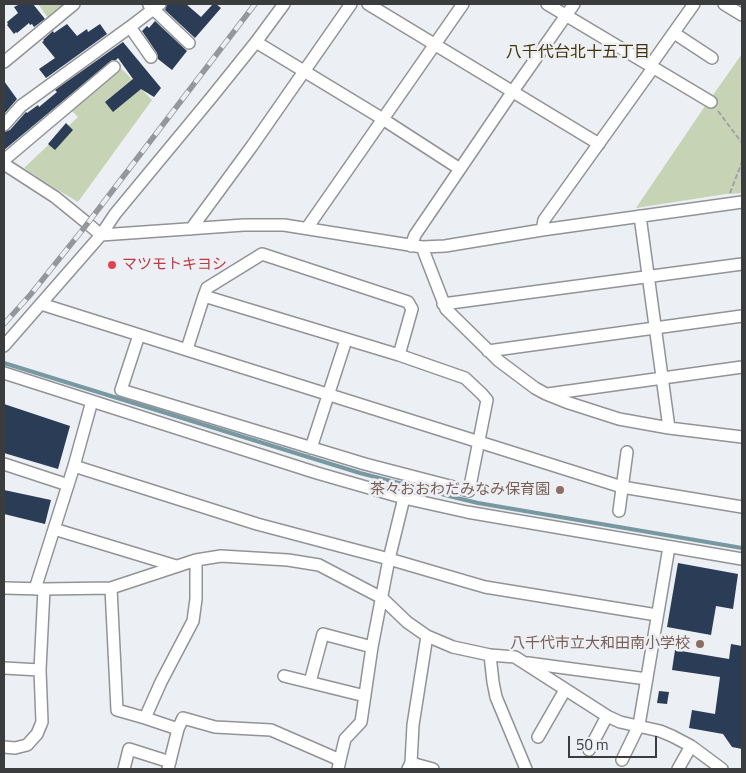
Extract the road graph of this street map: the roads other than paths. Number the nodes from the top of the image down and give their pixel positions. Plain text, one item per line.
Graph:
1 (74, 4) edge
2 (284, 4) edge
3 (351, 4) edge
4 (368, 4) edge
5 (463, 4) edge
6 (547, 4) edge
7 (574, 4) edge
8 (694, 4) edge
9 (724, 4) edge
10 (154, 6) edge
11 (566, 15) junction
12 (742, 15) edge
13 (130, 27) junction
14 (674, 33) junction
15 (256, 42) junction
16 (189, 43) dead end
17 (435, 44) junction
18 (151, 57) dead end
19 (712, 58) dead end
20 (4, 62) edge
21 (114, 67) dead end
22 (652, 67) junction
23 (304, 72) junction
24 (512, 91) junction
25 (711, 102) road end
26 (382, 118) junction
27 (4, 125) edge
28 (599, 144) junction
29 (4, 160) edge
30 (4, 164) edge
31 (460, 169) junction
32 (742, 202) edge
33 (640, 216) junction
34 (307, 228) junction
35 (191, 229) junction
36 (542, 230) junction
37 (100, 235) junction
38 (416, 246) junction
39 (742, 264) edge
40 (648, 276) junction
41 (204, 296) junction
42 (41, 304) junction
43 (443, 304) junction
44 (742, 316) edge
45 (655, 328) junction
46 (139, 335) junction
47 (346, 340) junction
48 (4, 346) edge
49 (187, 349) junction
50 (488, 351) junction
51 (399, 355) junction
52 (742, 367) edge
53 (4, 373) edge
54 (662, 379) junction
55 (329, 394) junction
56 (546, 394) junction
57 (92, 401) junction
58 (669, 428) junction
59 (742, 438) edge
60 (479, 442) junction
61 (311, 448) junction
62 (627, 452) dead end
63 (4, 464) edge
64 (74, 466) junction
65 (68, 485) junction
66 (622, 487) junction
67 (404, 498) junction
68 (742, 506) edge
69 (619, 511) dead end
70 (54, 529) junction
71 (669, 547) junction
72 (389, 559) junction
73 (742, 559) edge
74 (196, 560) junction
75 (176, 566) junction
76 (4, 588) edge
77 (111, 588) junction
78 (39, 589) junction
79 (382, 598) junction
80 (657, 615) junction
81 (427, 636) junction
82 (372, 647) junction
83 (490, 654) junction
84 (523, 663) junction
85 (4, 668) edge
86 (40, 670) junction
87 (284, 676) dead end
88 (647, 679) junction
89 (310, 682) junction
90 (565, 690) junction
91 (365, 696) junction
92 (607, 716) junction
93 (145, 718) junction
94 (639, 725) junction
95 (178, 729) junction
96 (538, 738) dead end
97 (691, 746) junction
98 (4, 747) edge
99 (589, 750) dead end
100 (622, 760) dead end
101 (339, 765) edge
102 (169, 766) edge
103 (409, 766) edge
104 (124, 769) edge
105 (433, 769) edge
106 (526, 769) edge
107 (678, 769) edge
108 (722, 769) edge

1 - 20 street
2 - 15 street
3 - 23 street
4 - 17 street
5 - 17 street
6 - 11 street
7 - 11 street
8 - 14 street
9 - 12 street
10 - 13 street
10 - 16 street
11 - 22 street
11 - 24 street
13 - 18 street
13 - 27 street
14 - 19 street
14 - 22 street
15 - 23 street
15 - 37 street
17 - 24 street
17 - 26 street
21 - 29 street
22 - 25 street
22 - 28 street
23 - 26 street
23 - 35 street
24 - 28 street
24 - 31 street
26 - 31 street
26 - 34 street
28 - 36 street
30 - 37 street
31 - 38 street
32 - 33 street
33 - 36 street
33 - 40 street
34 - 35 street
34 - 38 street
35 - 37 street
36 - 38 street
37 - 42 street
38 - 43 street
39 - 40 street
40 - 43 street
40 - 45 street
41 - 47 street
41 - 49 street
41 - 51 street
42 - 46 street
42 - 48 street
43 - 50 street
44 - 45 street
45 - 50 street
45 - 54 street
46 - 49 street
46 - 61 street
47 - 51 street
47 - 55 street
49 - 55 street
50 - 56 street
51 - 60 street
52 - 54 street
53 - 57 street
54 - 56 street
54 - 58 street
55 - 60 street
55 - 61 street
56 - 58 street
57 - 64 street
57 - 67 street
58 - 59 street
60 - 61 street
60 - 66 street
62 - 66 street
63 - 65 street
64 - 65 street
64 - 72 street
65 - 70 street
66 - 68 street
66 - 69 street
67 - 71 street
67 - 72 street
70 - 75 street
70 - 78 street
71 - 73 street
71 - 80 street
72 - 79 street
72 - 80 street
74 - 75 street
74 - 79 street
74 - 93 street
75 - 77 street
76 - 78 street
77 - 78 street
77 - 93 street
78 - 86 street
79 - 81 street
79 - 82 street
80 - 88 street
81 - 83 street
81 - 103 street
82 - 89 street
82 - 91 street
83 - 84 street
83 - 106 street
84 - 88 street
84 - 90 street
85 - 86 street
86 - 98 street
87 - 89 street
88 - 94 street
89 - 91 street
90 - 92 street
90 - 96 street
91 - 101 street
92 - 94 street
92 - 99 street
93 - 95 street
94 - 97 street
94 - 100 street
95 - 101 street
95 - 102 street
97 - 107 street
97 - 108 street
102 - 104 street
103 - 105 street

